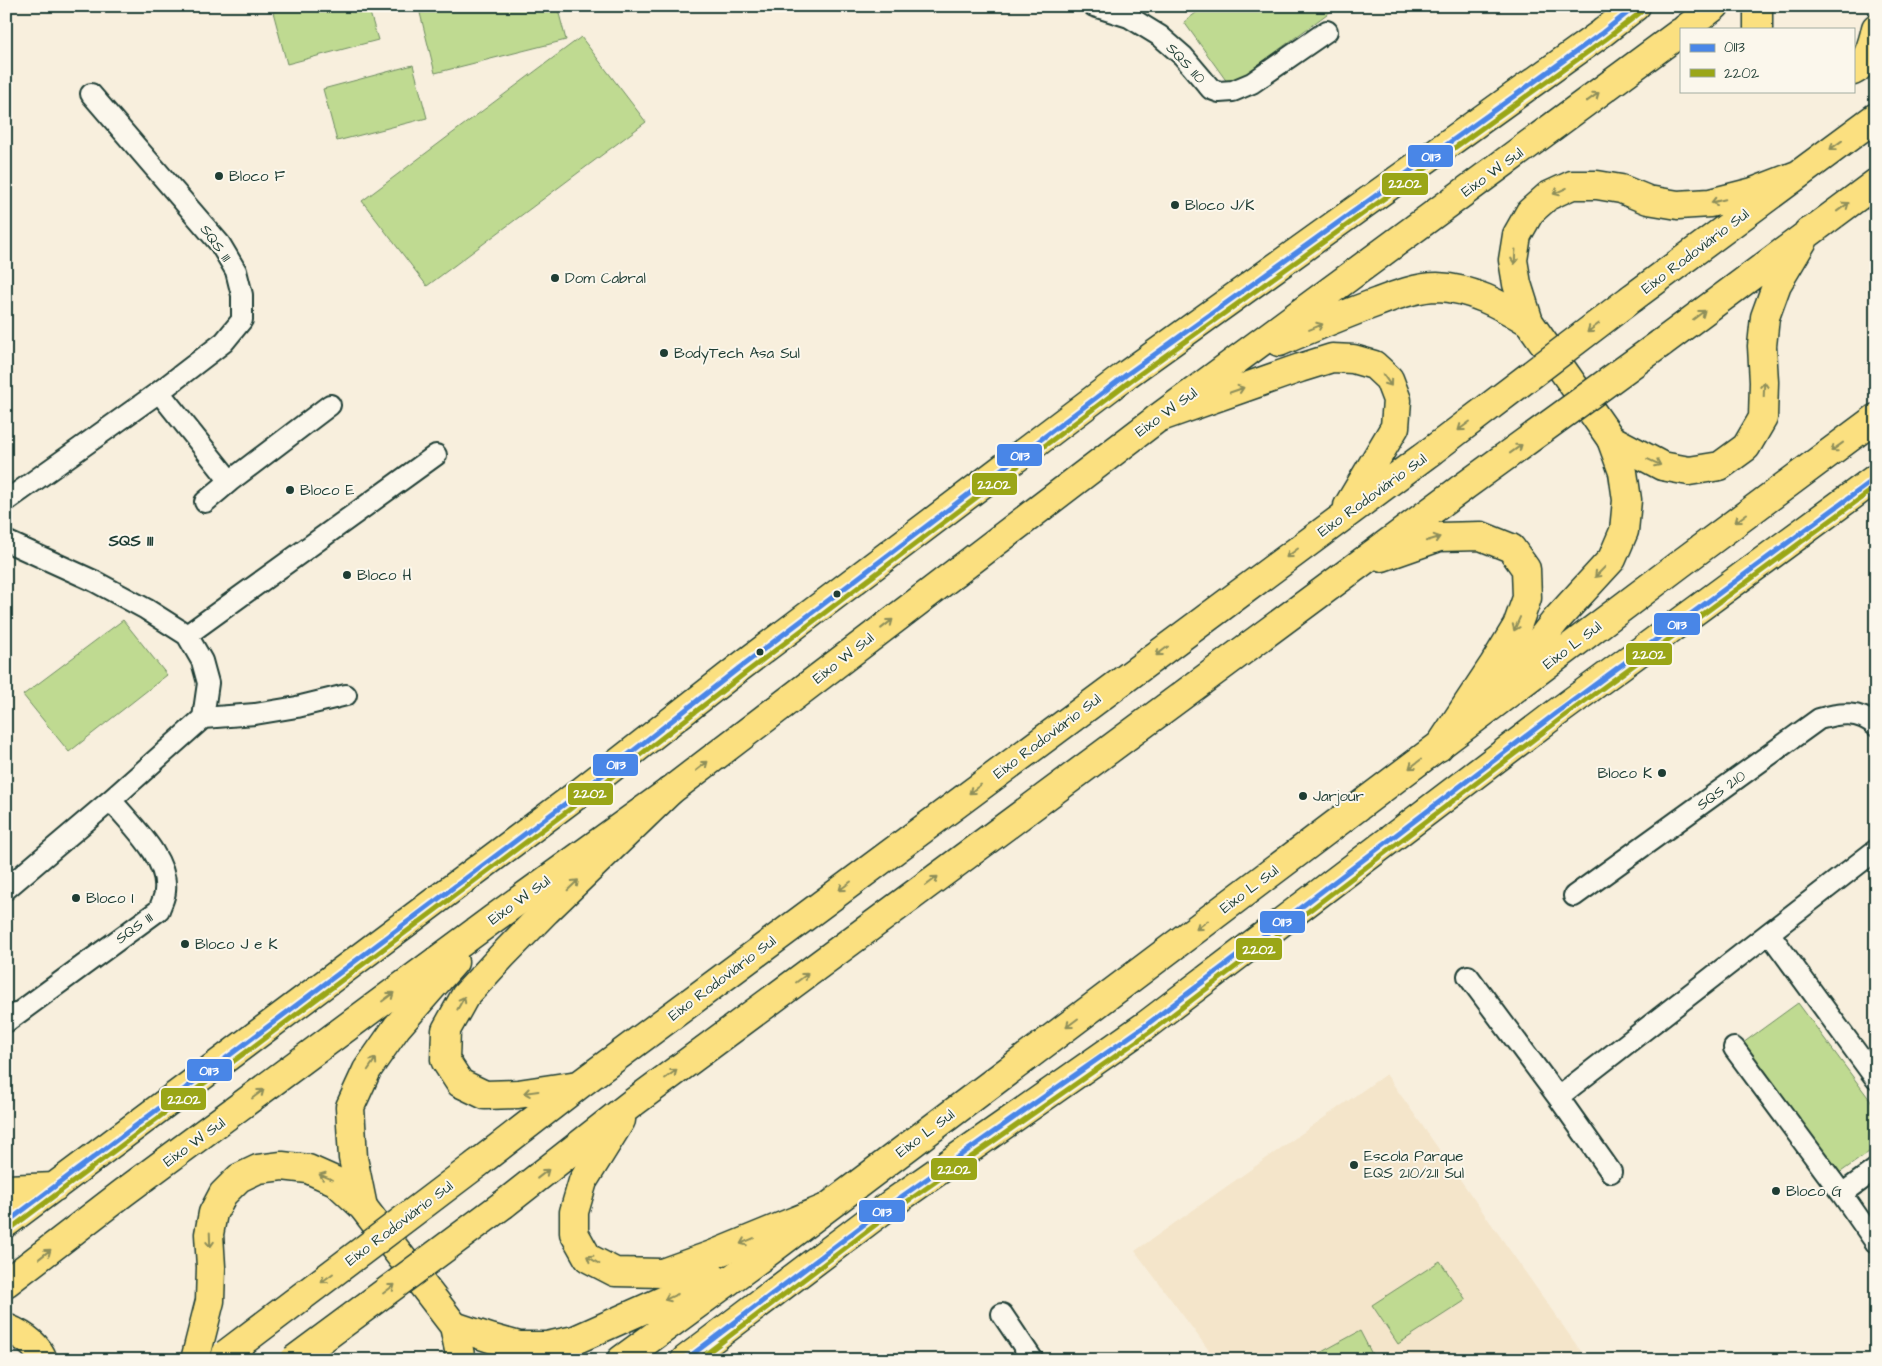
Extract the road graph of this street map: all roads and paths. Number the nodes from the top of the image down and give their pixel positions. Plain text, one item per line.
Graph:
1 (1094, 6) edge
2 (1606, 6) edge
3 (1636, 6) edge
4 (1716, 6) edge
5 (1758, 6) edge
6 (1686, 28) edge
7 (1758, 28) edge
8 (1876, 28) edge
9 (1327, 31) dead end
10 (1602, 33) junction
11 (1680, 33) edge
12 (1854, 71) edge
13 (92, 94) dead end
14 (1876, 117) edge
15 (1797, 174) junction
16 (1876, 183) edge
17 (1808, 232) junction
18 (1529, 322) junction
19 (1239, 359) junction
20 (159, 392) junction
21 (330, 405) dead end
22 (1158, 418) junction
23 (1876, 418) edge
24 (1611, 439) junction
25 (436, 455) dead end
26 (1876, 478) edge
27 (230, 481) junction
28 (6, 502) edge
29 (205, 502) dead end
30 (1342, 517) junction
31 (6, 541) edge
32 (1354, 567) junction
33 (187, 635) junction
34 (346, 696) dead end
35 (1496, 703) junction
36 (203, 718) junction
37 (1876, 726) edge
38 (1439, 746) junction
39 (670, 791) junction
40 (111, 800) junction
41 (1876, 850) edge
42 (6, 888) edge
43 (1574, 896) dead end
44 (492, 919) junction
45 (1769, 933) junction
46 (1468, 976) dead end
47 (6, 1022) edge
48 (1734, 1048) dead end
49 (1876, 1079) edge
50 (579, 1085) junction
51 (1558, 1097) junction
52 (630, 1105) junction
53 (1876, 1169) edge
54 (1611, 1172) dead end
55 (56, 1187) junction
56 (6, 1189) edge
57 (1842, 1194) junction
58 (363, 1207) junction
59 (824, 1208) junction
60 (6, 1223) edge
61 (1876, 1243) edge
62 (763, 1256) junction
63 (6, 1283) edge
64 (1002, 1314) dead end
65 (454, 1326) junction
66 (6, 1328) edge
67 (223, 1357) edge
68 (43, 1360) edge
69 (195, 1360) edge
70 (294, 1360) edge
71 (461, 1360) edge
72 (622, 1360) edge
73 (685, 1360) edge
74 (1032, 1360) edge

1 - 9 street, SQS 110
2 - 10 main road
3 - 10 main road
4 - 6 main road
5 - 7 main road
8 - 12 main road
10 - 55 main road
19 -> 11 main road, Eixo W Sul
13 - 20 street, SQS 111
14 -> 15 main road, Eixo Rodoviário Sul
15 -> 18 main road
15 -> 30 main road, Eixo Rodoviário Sul, bridge
17 -> 16 main road
24 -> 17 main road
32 -> 17 main road, bridge
19 -> 18 main road
18 - 24 main road
19 - 22 main road, Eixo W Sul
20 - 27 street
20 - 28 street, SQS 111
21 - 27 street
22 -> 30 main road
39 -> 22 main road, Eixo W Sul
23 -> 35 main road, Eixo L Sul
24 -> 35 main road
25 - 33 street
26 - 73 main road
27 - 29 street
30 -> 50 main road, Eixo Rodoviário Sul
31 - 33 street
32 -> 38 main road
52 -> 32 main road
33 - 36 street
34 - 36 street
35 - 38 main road, Eixo L Sul
36 - 40 street
37 - 43 street, SQS 210
38 -> 59 main road, Eixo L Sul
39 - 44 main road, Eixo W Sul
50 -> 39 main road
40 - 42 street
40 - 47 street, SQS 111
41 - 45 street
58 -> 44 main road
63 -> 44 main road, Eixo W Sul
45 - 49 street
45 - 51 street
46 - 51 street
48 - 57 street
50 -> 67 main road, Eixo Rodoviário Sul, bridge
51 - 54 street
59 -> 52 main road
70 -> 52 main road, bridge
53 - 57 street
55 - 56 main road
55 - 60 main road
57 - 61 street
58 - 65 main road
58 -> 69 main road
59 - 62 main road, Eixo L Sul
62 -> 65 main road
62 - 72 main road, Eixo L Sul
64 - 74 street
65 - 71 main road
66 - 68 main road

